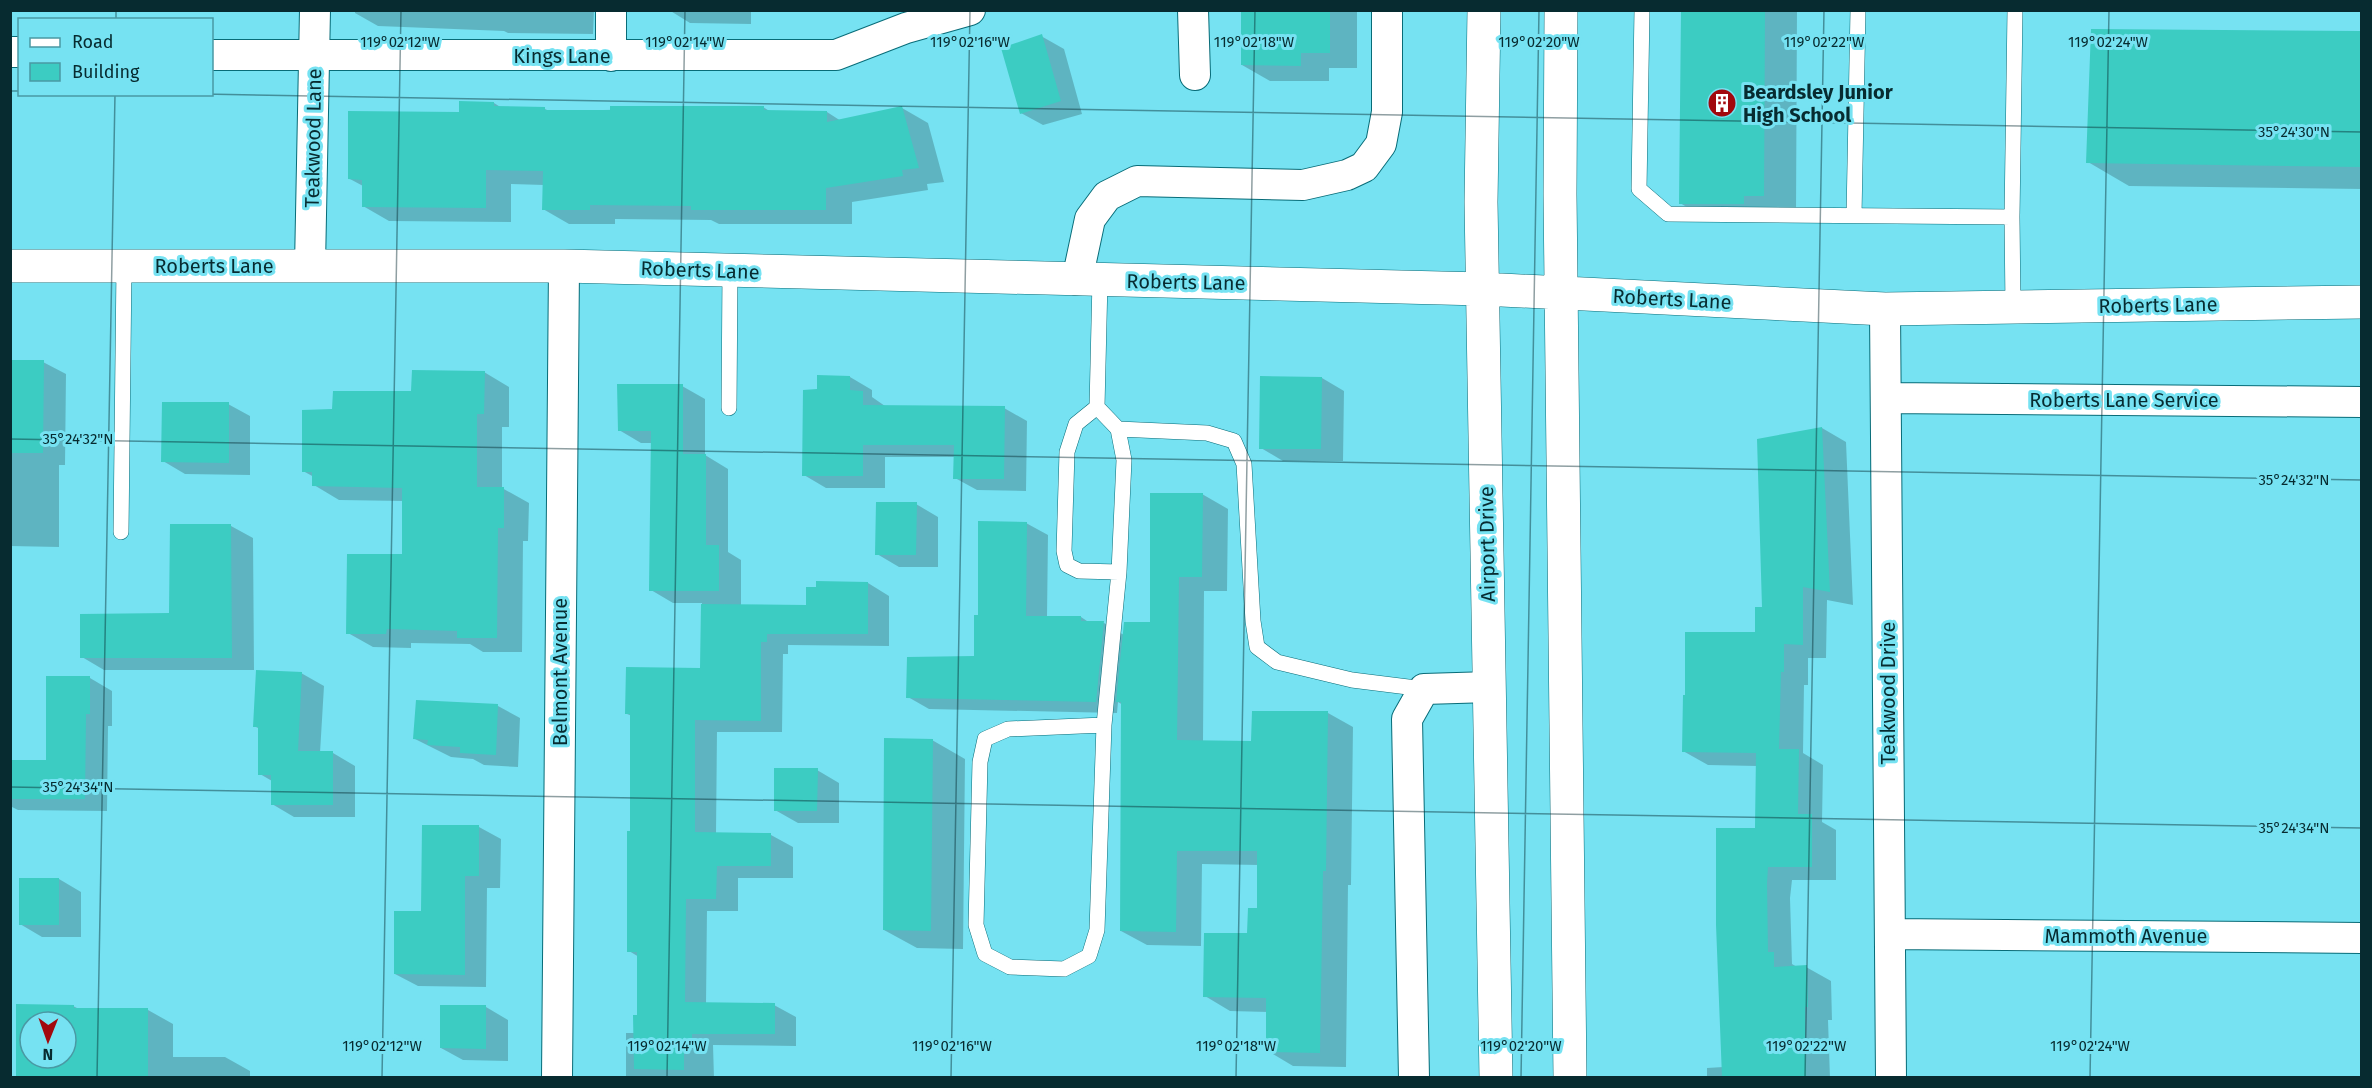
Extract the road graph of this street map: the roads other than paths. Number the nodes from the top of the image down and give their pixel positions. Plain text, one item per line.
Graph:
1 (315, 10) edge
2 (611, 10) edge
3 (970, 10) edge
4 (1193, 10) edge
5 (1387, 10) edge
6 (1484, 10) edge
7 (1561, 10) edge
8 (1642, 10) edge
9 (1858, 10) edge
10 (2016, 10) edge
11 (906, 19) edge
12 (213, 55) edge
13 (611, 56) junction
14 (315, 57) junction
15 (1195, 75) dead end
16 (1854, 215) junction
17 (2012, 217) junction
18 (10, 266) edge
19 (124, 266) junction
20 (310, 266) junction
21 (564, 266) junction
22 (730, 271) junction
23 (1089, 280) junction
24 (1482, 289) junction
25 (1562, 293) junction
26 (2361, 302) edge
27 (2013, 307) junction
28 (1885, 309) junction
29 (1886, 398) junction
30 (2361, 402) edge
31 (1097, 406) junction
32 (729, 408) dead end
33 (1118, 429) junction
34 (121, 532) dead end
35 (1119, 572) junction
36 (1490, 687) junction
37 (1424, 689) junction
38 (1104, 725) junction
39 (1890, 934) junction
40 (2361, 938) edge
41 (556, 1077) edge
42 (1414, 1077) edge
43 (1496, 1077) edge
44 (1570, 1077) edge
45 (1891, 1077) edge

1 - 14 street, Teakwood Lane
2 - 13 street
3 - 11 street, Kings Lane
4 - 15 street
5 - 23 street
6 - 24 main road, Airport Drive
7 - 25 main road
8 - 16 lane
9 - 16 lane
10 - 17 lane
11 - 13 street, Kings Lane
12 - 14 street, Kings Lane
13 - 14 street, Kings Lane
14 - 20 street, Teakwood Lane
16 - 17 lane
17 - 27 lane
18 - 19 main road, Roberts Lane
19 - 20 main road, Roberts Lane
19 - 34 lane
20 - 21 main road, Roberts Lane
21 - 22 main road, Roberts Lane
21 - 41 street, Belmont Avenue
22 - 23 main road, Roberts Lane
22 - 32 lane
23 - 24 main road, Roberts Lane
23 - 31 lane
24 - 25 main road, Roberts Lane
24 - 36 main road, Airport Drive
25 - 28 main road, Roberts Lane
25 - 44 main road
26 - 27 main road, Roberts Lane
27 - 28 main road, Roberts Lane
28 - 29 street, Teakwood Drive
29 - 30 street, Roberts Lane Service
29 - 39 street, Teakwood Drive
31 - 33 lane
31 - 35 lane
33 - 35 lane
33 - 37 lane
35 - 38 lane
36 - 37 street
36 - 43 main road, Airport Drive
37 - 42 street
38 - 38 lane
39 - 40 street, Mammoth Avenue
39 - 45 street, Teakwood Drive

